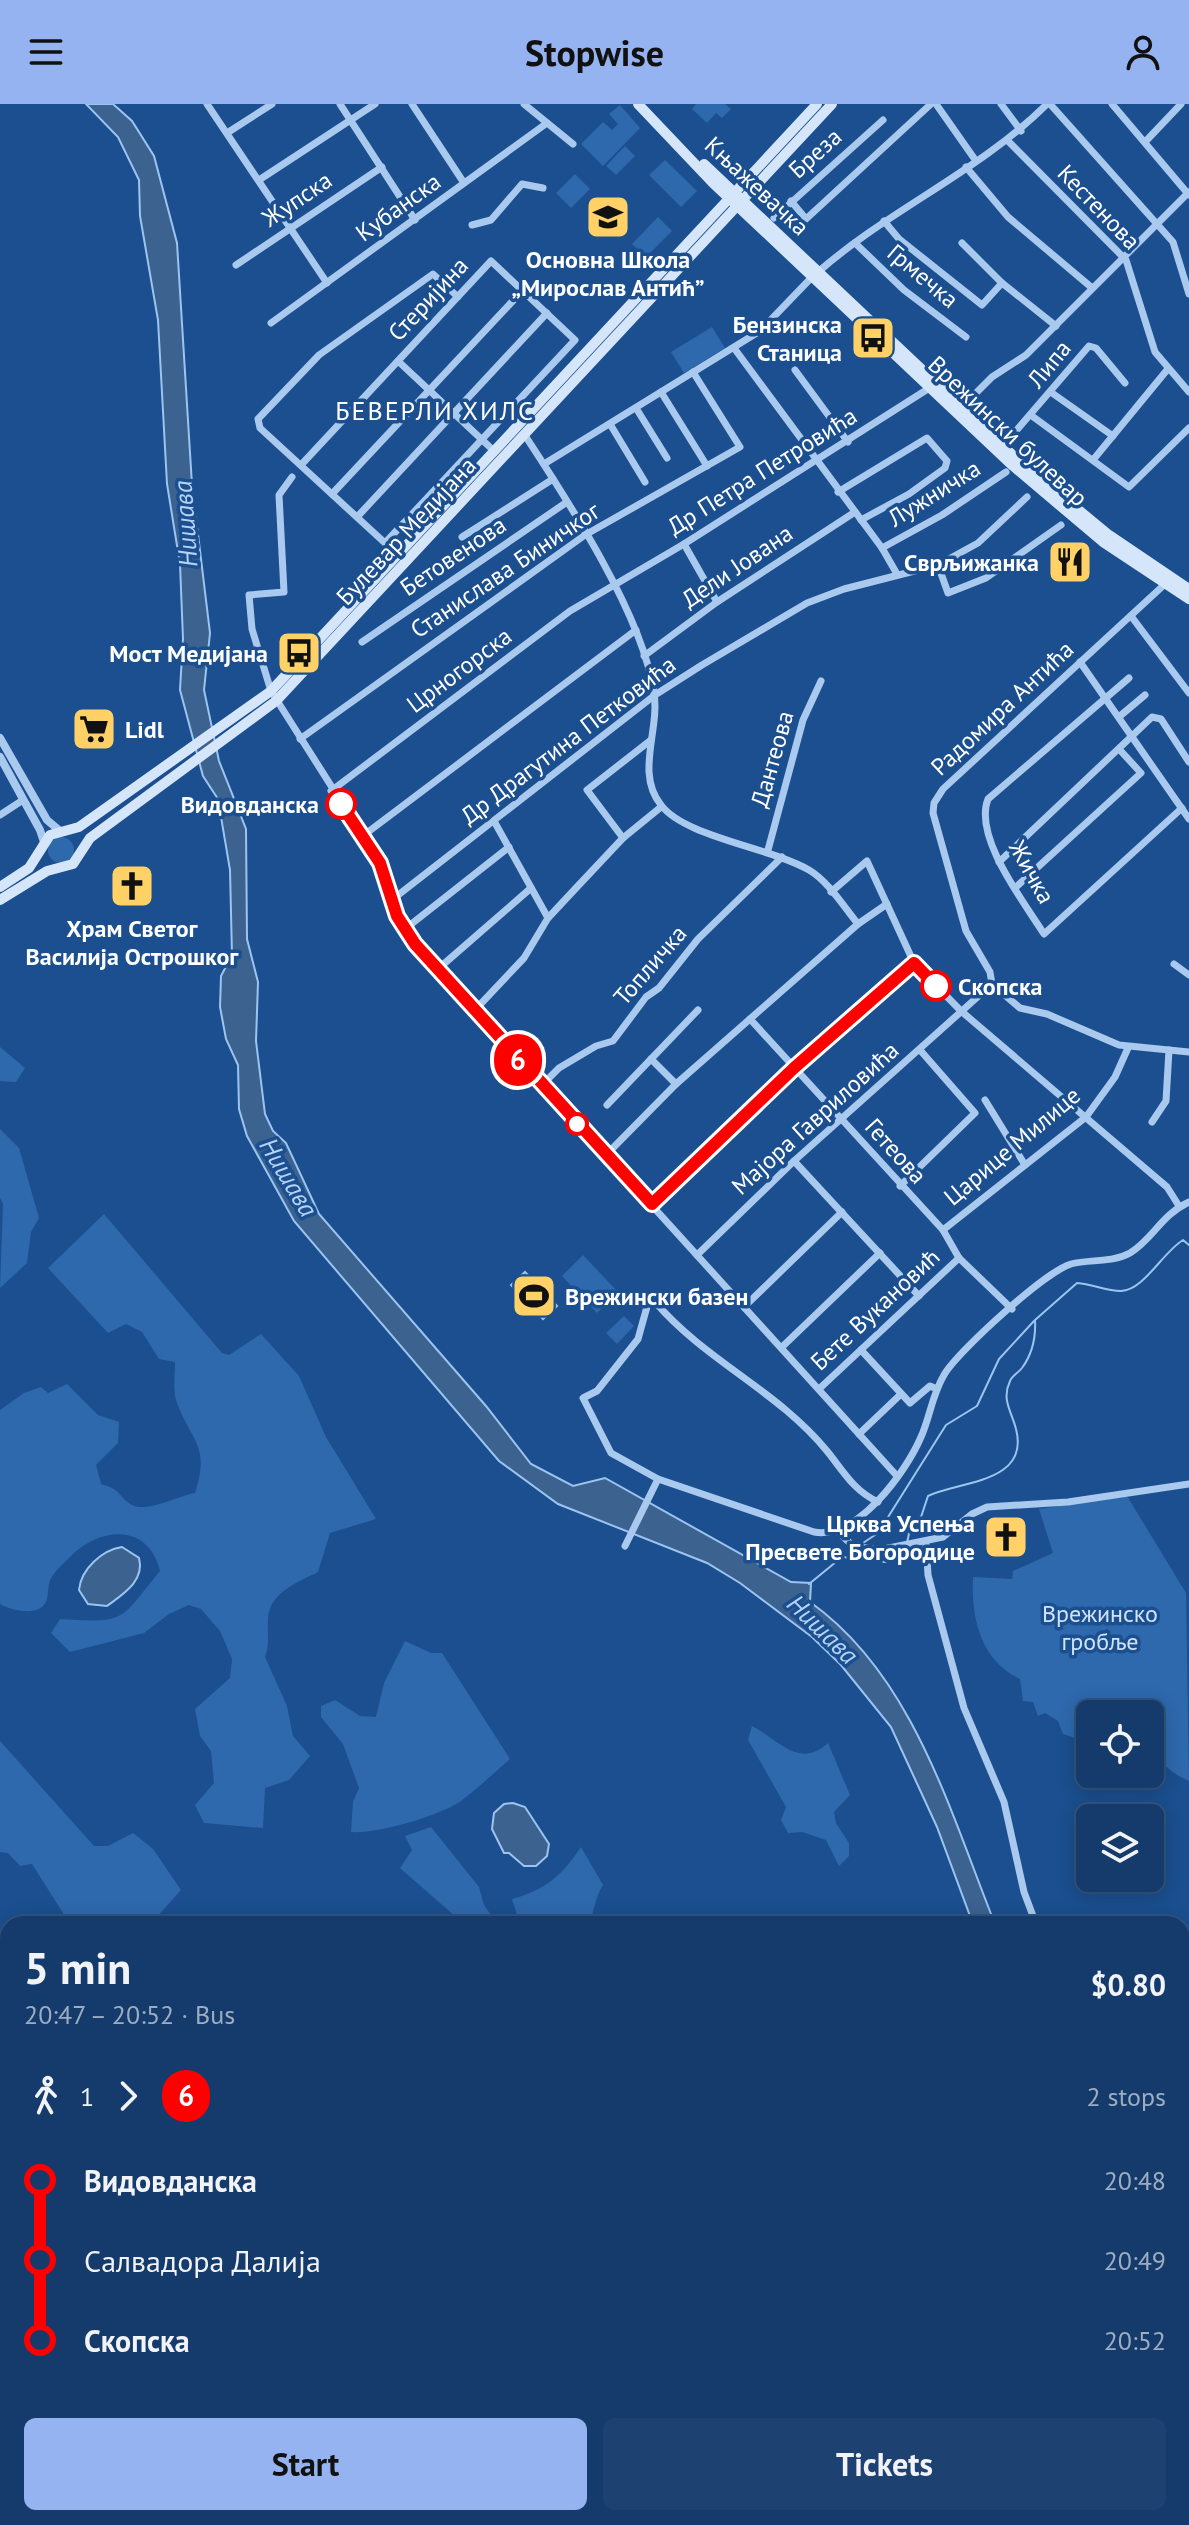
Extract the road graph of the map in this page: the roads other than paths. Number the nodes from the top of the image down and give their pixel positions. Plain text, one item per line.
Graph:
1 (207, 104) edge
2 (272, 104) edge
3 (340, 104) edge
4 (375, 104) edge
5 (412, 104) edge
6 (524, 104) edge
7 (638, 104) edge
8 (832, 104) edge
9 (934, 104) edge
10 (1001, 104) edge
11 (1049, 104) edge
12 (1112, 104) edge
13 (1181, 104) edge
14 (809, 107) edge
15 (883, 120) dead end
16 (351, 121) junction
17 (547, 123) junction
18 (1021, 131) junction
19 (227, 133) junction
20 (1008, 141) junction
21 (1145, 142) junction
22 (573, 144) dead end
23 (976, 161) junction
24 (382, 167) junction
25 (966, 167) junction
26 (259, 180) junction
27 (464, 183) junction
28 (543, 188) dead end
29 (1189, 194) edge
30 (736, 199) junction
31 (791, 201) junction
32 (774, 218) dead end
33 (415, 220) junction
34 (884, 221) junction
35 (1158, 224) junction
36 (472, 225) dead end
37 (290, 228) junction
38 (855, 243) junction
39 (962, 243) dead end
40 (1123, 256) junction
41 (236, 265) dead end
42 (816, 274) junction
43 (327, 283) junction
44 (1002, 283) junction
45 (1091, 287) junction
46 (523, 290) junction
47 (1189, 294) edge
48 (458, 297) junction
49 (547, 313) junction
50 (271, 323) dead end
51 (1056, 326) junction
52 (966, 337) dead end
53 (575, 340) joint
54 (734, 348) junction
55 (398, 361) junction
56 (795, 370) dead end
57 (1167, 370) junction
58 (693, 372) junction
59 (1125, 383) dead end
60 (931, 387) junction
61 (430, 391) junction
62 (661, 392) junction
63 (1189, 392) edge
64 (1052, 393) junction
65 (962, 407) junction
66 (636, 408) junction
67 (454, 413) junction
68 (1032, 416) junction
69 (610, 424) junction
70 (1189, 428) edge
71 (524, 434) junction
72 (1113, 436) junction
73 (482, 439) junction
74 (848, 442) junction
75 (1003, 446) junction
76 (493, 450) junction
77 (667, 458) dead end
78 (1093, 460) junction
79 (816, 462) junction
80 (544, 464) junction
81 (301, 465) junction
82 (707, 466) junction
83 (1006, 472) dead end
84 (292, 477) dead end
85 (553, 479) junction
86 (645, 482) dead end
87 (838, 492) junction
88 (332, 494) junction
89 (1027, 497) dead end
90 (567, 502) junction
91 (855, 512) junction
92 (358, 516) junction
93 (861, 520) junction
94 (1061, 525) dead end
95 (585, 535) junction
96 (462, 537) dead end
97 (684, 544) junction
98 (882, 548) junction
99 (938, 565) junction
100 (897, 574) junction
101 (1165, 584) junction
102 (613, 585) junction
103 (1189, 589) edge
104 (1189, 599) edge
105 (717, 602) junction
106 (1131, 616) junction
107 (636, 630) junction
108 (362, 642) dead end
109 (644, 656) junction
110 (1080, 662) junction
111 (1129, 678) dead end
112 (821, 681) dead end
113 (1189, 693) edge
114 (655, 695) junction
115 (1145, 695) dead end
116 (274, 696) junction
117 (1106, 696) junction
118 (1120, 716) junction
119 (1134, 735) junction
120 (0, 738) edge
121 (300, 739) junction
122 (651, 740) junction
123 (1119, 749) junction
124 (0, 757) edge
125 (1189, 762) edge
126 (331, 791) junction
127 (23, 800) junction
128 (661, 807) junction
129 (1182, 808) junction
130 (0, 815) edge
131 (1189, 819) edge
132 (494, 821) junction
133 (62, 831) junction
134 (364, 835) junction
135 (623, 838) junction
136 (43, 847) junction
137 (509, 847) junction
138 (768, 850) junction
139 (79, 854) junction
140 (782, 857) junction
141 (999, 862) junction
142 (54, 867) junction
143 (0, 887) edge
144 (531, 888) junction
145 (1015, 888) junction
146 (831, 892) junction
147 (393, 899) junction
148 (0, 900) edge
149 (887, 904) junction
150 (548, 918) junction
151 (858, 924) junction
152 (405, 929) junction
153 (914, 963) junction
154 (1174, 964) dead end
155 (438, 969) junction
156 (1189, 975) edge
157 (992, 984) junction
158 (698, 1010) dead end
159 (474, 1011) junction
160 (961, 1011) junction
161 (750, 1019) junction
162 (1128, 1048) junction
163 (920, 1050) junction
164 (1169, 1050) junction
165 (1189, 1052) edge
166 (651, 1059) junction
167 (794, 1068) junction
168 (676, 1084) junction
169 (541, 1086) junction
170 (985, 1100) dead end
171 (607, 1105) dead end
172 (1086, 1117) junction
173 (840, 1120) junction
174 (1152, 1122) dead end
175 (606, 1155) junction
176 (794, 1161) junction
177 (1025, 1165) junction
178 (900, 1186) junction
179 (1189, 1202) edge
180 (652, 1204) junction
181 (1179, 1206) junction
182 (842, 1212) junction
183 (943, 1230) junction
184 (880, 1253) junction
185 (697, 1255) junction
186 (959, 1258) junction
187 (919, 1296) junction
188 (744, 1307) junction
189 (1012, 1309) junction
190 (782, 1347) junction
191 (861, 1350) junction
192 (819, 1389) junction
193 (937, 1389) junction
194 (901, 1394) junction
195 (859, 1434) junction
196 (897, 1476) junction
197 (658, 1479) junction
198 (1189, 1484) edge
199 (878, 1502) junction
200 (837, 1531) junction
201 (926, 1543) junction
202 (625, 1546) dead end
203 (1033, 1916) edge

1 - 19 street
2 - 19 street
3 - 16 street
4 - 16 street
5 - 27 street
6 - 17 street
7 - 30 main road, Књажевачка
8 - 30 main road
9 - 23 street
9 - 31 street
10 - 18 street
11 - 18 street
11 - 35 street
12 - 21 street
13 - 21 street
14 - 30 main road
15 - 31 street, Бреза
16 - 24 street
16 - 26 street
17 - 22 street
17 - 27 street, Кубанска
18 - 20 street
19 - 26 street
20 - 23 street
20 - 40 street, Кестенова
21 - 29 street
23 - 25 street
24 - 33 street
24 - 37 street, Жупска
25 - 34 street
25 - 45 street
26 - 37 street
27 - 33 street, Кубанска
28 - 36 street
29 - 35 street
30 - 42 main road, Књажевачка
30 - 71 main road, Булевар Медијана
30 - 76 main road, Булевар Медијана
31 - 32 street, Бреза
33 - 43 street, Кубанска
34 - 38 street
34 - 44 street
35 - 40 street
35 - 47 street
37 - 41 street, Жупска
37 - 43 street
38 - 42 street
38 - 52 street, Грмечка
39 - 44 street
40 - 45 street
40 - 57 street, Кестенова
42 - 54 street
42 - 60 main road, Врежински булевар
42 - 65 main road, Врежински булевар
43 - 50 street, Кубанска
44 - 51 street
45 - 51 street
46 - 48 street, Стеријина
46 - 49 street, Стеријина
46 - 61 street
48 - 55 street, Стеријина
48 - 81 street
49 - 53 street, Стеријина
49 - 67 street, Булевар Медијана
51 - 65 street
53 - 73 street, Булевар Медијана
54 - 58 street
54 - 79 street
55 - 61 street, Стеријина
55 - 81 street, Стеријина
56 - 74 street
57 - 63 street, Кестенова
57 - 72 street
58 - 62 street
58 - 82 street, Станислава Биничког
59 - 64 street, Липа
60 - 74 street, Др Петра Петровића
60 - 101 main road, Врежински булевар
61 - 67 street, Стеријина
61 - 88 street
62 - 66 street
62 - 82 street
64 - 68 street, Липа
64 - 72 street
65 - 75 main road, Врежински булевар
66 - 69 street
66 - 77 street
67 - 73 street, Стеријина
67 - 92 street, Булевар Медијана
68 - 75 street, Липа
68 - 78 street
69 - 80 street
69 - 86 street
70 - 78 street
71 - 80 street
71 - 116 main road, Булевар Медијана
72 - 78 street
73 - 76 street, Стеријина
73 - 92 street, Булевар Медијана
74 - 79 street, Др Петра Петровића
75 - 103 main road, Врежински булевар
76 - 116 main road, Булевар Медијана
79 - 87 street
79 - 97 street, Др Петра Петровића
80 - 85 street
81 - 88 street
82 - 95 street, Станислава Биничког
83 - 98 street, Лужничка
84 - 116 street
85 - 90 street
85 - 96 street
87 - 91 street
87 - 93 street
88 - 92 street
89 - 99 street, Др Драгутина Петковића
90 - 95 street
90 - 108 street, Бетовенова
91 - 93 street
91 - 105 street, Дели Јована
93 - 98 street
94 - 99 street
95 - 102 street
95 - 121 street, Станислава Биничког
97 - 102 street, Др Петра Петровића
97 - 105 street
98 - 100 street
99 - 100 street, Др Драгутина Петковића
100 - 114 street, Др Драгутина Петковића
101 - 104 main road, Врежински булевар
101 - 106 street, Радомира Антића
102 - 107 street
102 - 126 street, Црногорска
105 - 109 street, Дели Јована
106 - 110 street, Радомира Антића
106 - 113 street
107 - 109 street
107 - 134 street
109 - 114 street
110 - 117 street
110 - 157 street, Радомира Антића
111 - 117 street, Жичка
112 - 138 street, Дантеова
114 - 122 street
114 - 132 street, Др Драгутина Петковића
115 - 118 street
116 - 121 street
116 - 133 main road, Булевар Медијана
116 - 139 main road, Булевар Медијана
117 - 118 street
117 - 141 street, Жичка
118 - 119 street
119 - 123 street
119 - 125 street
119 - 129 street
120 - 133 street
121 - 126 street
122 - 128 street
122 - 135 street
123 - 141 street
123 - 145 street
124 - 127 street
126 - 134 street
127 - 130 street
127 - 136 street
128 - 135 street
128 - 138 street
129 - 131 street
129 - 145 street, Жичка
132 - 137 street
132 - 147 street, Др Драгутина Петковића
133 - 136 main road, Булевар Медијана
133 - 139 main road
134 - 147 street
135 - 150 street
136 - 142 main road
136 - 143 main road, Булевар Медијана
137 - 144 street
137 - 152 street
138 - 140 street
139 - 142 main road, Булевар Медијана
140 - 146 street
140 - 169 street, Топличка
141 - 145 street, Жичка
142 - 148 main road, Булевар Медијана
144 - 150 street
144 - 155 street
146 - 149 street
146 - 151 street
147 - 152 street
149 - 151 street
149 - 153 street
150 - 159 street
151 - 161 street
152 - 155 street
153 - 160 street
153 - 167 street
154 - 156 street
155 - 159 street
157 - 160 street
157 - 162 street
158 - 166 street
159 - 169 street
160 - 163 street, Мајора Гавриловића
160 - 172 street
161 - 167 street, Гетеова
161 - 168 street
162 - 164 street
162 - 172 street, Царице Милице
163 - 173 street, Мајора Гавриловића
163 - 178 street
164 - 165 street
164 - 174 street
166 - 168 street
166 - 171 street
167 - 173 street, Гетеова
167 - 180 street
168 - 175 street
169 - 175 street
170 - 177 street
172 - 177 street, Царице Милице
172 - 181 street
173 - 176 street, Мајора Гавриловића
173 - 178 street, Гетеова
175 - 180 street
176 - 182 street
176 - 185 street, Мајора Гавриловића
177 - 183 street, Царице Милице
178 - 183 street, Гетеова
179 - 181 street
180 - 185 street
181 - 189 street
182 - 184 street
182 - 188 street
183 - 186 street, Гетеова
184 - 187 street
184 - 190 street
185 - 188 street
186 - 187 street, Бете Вукановић
186 - 189 street, Гетеова
187 - 191 street, Бете Вукановић
188 - 190 street
189 - 193 street
190 - 192 street
191 - 192 street, Бете Вукановић
191 - 194 street
192 - 195 street
193 - 194 street
193 - 196 street
194 - 195 street
195 - 196 street
196 - 199 street
197 - 199 street
197 - 200 street
197 - 202 street
198 - 201 street
199 - 200 street
200 - 201 street
201 - 203 street

